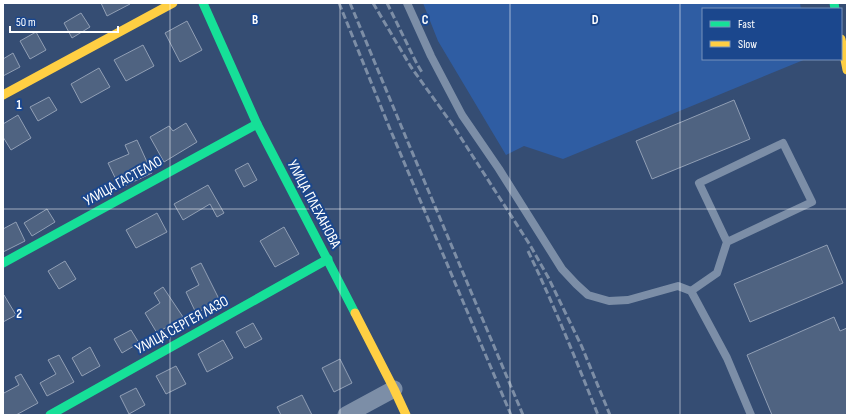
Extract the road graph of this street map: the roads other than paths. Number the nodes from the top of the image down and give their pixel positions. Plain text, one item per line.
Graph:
1 (173, 3) edge
2 (203, 3) edge
3 (407, 3) edge
4 (842, 44) edge
5 (847, 70) edge
6 (3, 95) edge
7 (257, 124) junction
8 (726, 242) junction
9 (328, 259) junction
10 (3, 263) edge
11 (691, 291) junction
12 (394, 389) junction
13 (50, 415) edge
14 (346, 415) edge
15 (406, 415) edge
16 (751, 415) edge

1 - 6 street
2 - 7 street, УЛИЦА ПЛЕХАНОВА
3 - 11 lane
4 - 5 street
7 - 9 street, УЛИЦА ПЛЕХАНОВА
7 - 10 street, УЛИЦА ГАСТЕЛЛО
8 - 8 lane
8 - 11 lane
9 - 12 street, УЛИЦА ПЛЕХАНОВА
9 - 13 street, УЛИЦА СЕРГЕЯ ЛАЗО
11 - 16 lane
12 - 14 street
12 - 15 street, УЛИЦА ПЛЕХАНОВА

